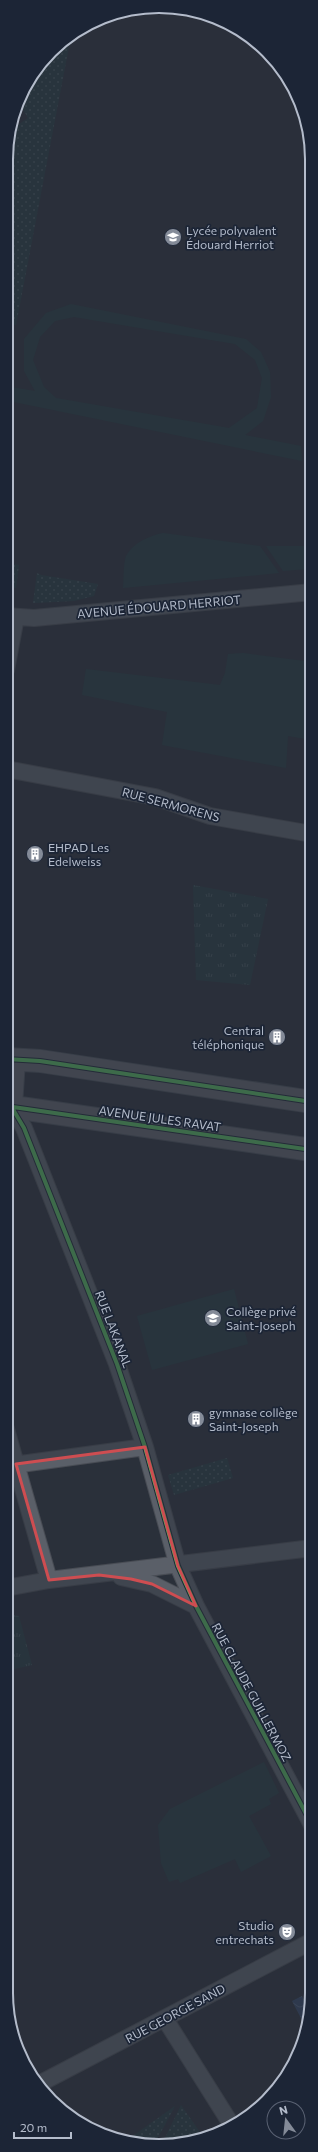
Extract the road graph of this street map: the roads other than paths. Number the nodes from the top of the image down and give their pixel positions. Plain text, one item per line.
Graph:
1 (305, 593) edge
2 (13, 616) edge
3 (13, 770) edge
4 (305, 833) edge
5 (13, 1060) edge
6 (305, 1101) edge
7 (13, 1107) edge
8 (13, 1112) edge
9 (305, 1149) edge
10 (145, 1447) junction
11 (13, 1465) edge
12 (13, 1471) edge
13 (305, 1549) edge
14 (178, 1566) junction
15 (99, 1575) junction
16 (49, 1580) junction
17 (13, 1587) edge
18 (196, 1606) junction
19 (305, 1803) edge
20 (305, 1945) edge
21 (165, 2018) junction
22 (43, 2082) edge
23 (230, 2120) edge

1 - 2 street, AVENUE ÉDOUARD HERRIOT
3 - 4 street, RUE SERMORENS
5 - 6 main road
7 - 9 main road, AVENUE JULES RAVAT
8 - 10 street, RUE LAKANAL
10 - 11 street
10 - 14 street, RUE LAKANAL
12 - 16 street
13 - 14 street
14 - 15 street
14 - 18 street, RUE CLAUDE GUILLERMOZ
15 - 16 street
15 - 18 street
16 - 17 street
18 - 19 street, RUE CLAUDE GUILLERMOZ
20 - 21 street, RUE GEORGE SAND
21 - 22 street, RUE GEORGE SAND
21 - 23 street

